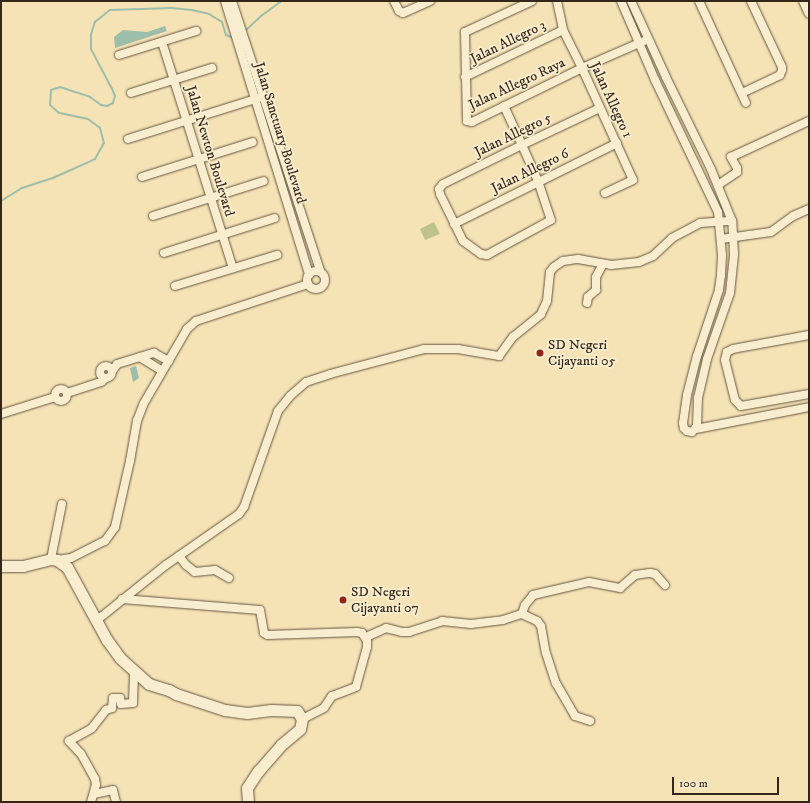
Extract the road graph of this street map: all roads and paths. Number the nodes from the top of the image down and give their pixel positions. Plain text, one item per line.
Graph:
1 (225, 1) edge
2 (232, 1) edge
3 (394, 1) edge
4 (430, 1) edge
5 (532, 1) edge
6 (557, 1) edge
7 (621, 1) edge
8 (631, 1) edge
9 (700, 1) edge
10 (751, 1) edge
11 (803, 1) edge
12 (809, 14) edge
13 (563, 30) junction
14 (196, 31) dead end
15 (648, 40) junction
16 (162, 42) junction
17 (640, 43) junction
18 (243, 46) junction
19 (119, 55) dead end
20 (212, 68) dead end
21 (582, 68) junction
22 (465, 77) junction
23 (174, 80) junction
24 (131, 93) dead end
25 (742, 93) junction
26 (258, 98) junction
27 (746, 103) dead end
28 (504, 106) junction
29 (600, 108) junction
30 (187, 121) junction
31 (809, 121) edge
32 (128, 139) dead end
33 (253, 142) dead end
34 (617, 143) junction
35 (522, 145) junction
36 (199, 160) junction
37 (142, 177) dead end
38 (264, 181) dead end
39 (538, 181) junction
40 (718, 185) junction
41 (605, 193) dead end
42 (211, 198) junction
43 (809, 209) edge
44 (154, 216) dead end
45 (275, 218) dead end
46 (732, 221) junction
47 (719, 222) junction
48 (454, 224) junction
49 (222, 235) junction
50 (734, 237) junction
51 (721, 239) junction
52 (164, 253) dead end
53 (277, 255) dead end
54 (603, 264) junction
55 (233, 268) junction
56 (320, 271) junction
57 (309, 274) junction
58 (308, 284) junction
59 (175, 286) dead end
60 (587, 303) dead end
61 (809, 335) edge
62 (140, 358) junction
63 (169, 361) junction
64 (162, 371) junction
65 (809, 394) edge
66 (809, 407) edge
67 (1, 414) edge
68 (696, 429) junction
69 (62, 504) dead end
70 (179, 556) junction
71 (54, 559) junction
72 (1, 566) edge
73 (229, 578) dead end
74 (665, 585) dead end
75 (122, 599) junction
76 (522, 614) junction
77 (96, 621) junction
78 (366, 637) junction
79 (134, 671) junction
80 (302, 719) junction
81 (590, 721) dead end
82 (93, 798) edge
83 (116, 802) edge
84 (248, 802) edge

1 - 18 street, Jalan Sanctuary Boulevard
2 - 18 street, Jalan Sanctuary Boulevard
3 - 4 street
5 - 22 street
6 - 13 street, Jalan Allegro 1
7 - 17 street
8 - 15 street
9 - 25 street
10 - 25 street
11 - 12 street
13 - 21 street, Jalan Allegro 1
13 - 22 street, Jalan Allegro 3
14 - 16 street
15 - 17 street, Jalan Allegro Raya
15 - 40 street
16 - 19 street
16 - 23 street, Jalan Newton Boulevard
17 - 21 street, Jalan Allegro Raya
17 - 47 street
18 - 26 street, Jalan Sanctuary Boulevard
20 - 23 street
21 - 28 street, Jalan Allegro Raya
21 - 29 street, Jalan Allegro 1
22 - 28 street, Jalan Allegro Raya
23 - 24 street
23 - 30 street, Jalan Newton Boulevard
25 - 27 street
26 - 30 street
26 - 56 street, Jalan Sanctuary Boulevard
26 - 57 street, Jalan Sanctuary Boulevard
28 - 35 street
29 - 34 street, Jalan Allegro 1
29 - 35 street, Jalan Allegro 5
30 - 32 street
30 - 36 street, Jalan Newton Boulevard
31 - 40 street
33 - 36 street
34 - 39 street, Jalan Allegro 6
34 - 41 street, Jalan Allegro 1
35 - 39 street
35 - 48 street, Jalan Allegro 5
36 - 37 street
36 - 42 street, Jalan Newton Boulevard
38 - 42 street
39 - 48 street, Jalan Allegro 6
39 - 48 street
40 - 46 street
42 - 44 street
42 - 49 street, Jalan Newton Boulevard
43 - 50 street
45 - 49 street
46 - 47 street
46 - 50 street
47 - 51 street
47 - 54 street
49 - 52 street
49 - 55 street, Jalan Newton Boulevard
50 - 51 street
50 - 68 street
51 - 68 street
53 - 55 street
54 - 60 street
54 - 70 street
55 - 59 street
56 - 57 street
56 - 58 street
57 - 58 street
58 - 63 street
61 - 65 street
62 - 63 street
62 - 64 street
62 - 67 street
63 - 64 street
64 - 71 street
66 - 68 street
69 - 71 street
70 - 73 street
70 - 75 street
71 - 72 main road
71 - 77 main road
74 - 76 street
75 - 77 street
75 - 78 street
76 - 78 street
76 - 81 street
77 - 79 main road
78 - 80 street
79 - 80 main road
79 - 82 street
80 - 84 main road
82 - 83 street

